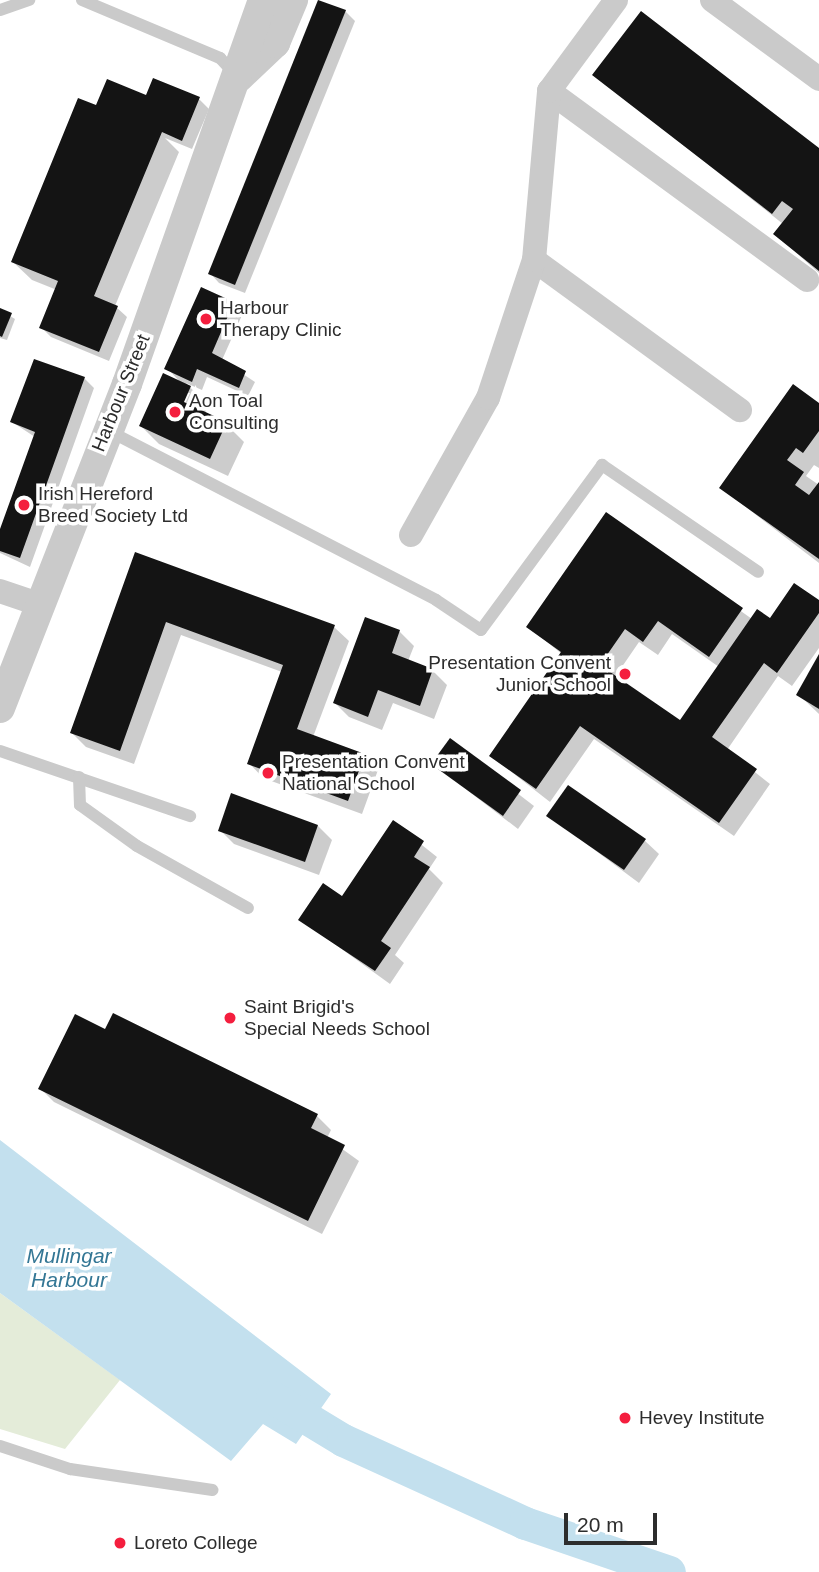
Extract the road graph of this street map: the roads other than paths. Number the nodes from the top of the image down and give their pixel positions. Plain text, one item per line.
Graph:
1 (29, 0) edge
2 (82, 0) edge
3 (263, 0) edge
4 (293, 0) edge
5 (616, 0) edge
6 (712, 0) edge
7 (0, 10) edge
8 (239, 77) junction
9 (819, 79) edge
10 (549, 91) junction
11 (534, 260) junction
12 (807, 280) dead end
13 (740, 410) dead end
14 (106, 429) junction
15 (411, 535) dead end
16 (758, 572) dead end
17 (0, 591) edge
18 (38, 604) junction
19 (0, 708) edge
20 (0, 751) edge
21 (79, 777) junction
22 (190, 816) dead end
23 (248, 908) dead end
24 (0, 1446) edge
25 (212, 1490) dead end

1 - 7 lane
2 - 8 lane
3 - 8 street, Harbour Street
4 - 8 street, Harbour Street
5 - 10 street
6 - 9 street
8 - 14 street, Harbour Street
10 - 11 street
10 - 12 street
11 - 13 street
11 - 15 street
14 - 16 lane
14 - 18 street, Harbour Street
17 - 18 street
18 - 19 street, Harbour Street
20 - 21 lane
21 - 22 lane
21 - 23 lane
24 - 25 lane

